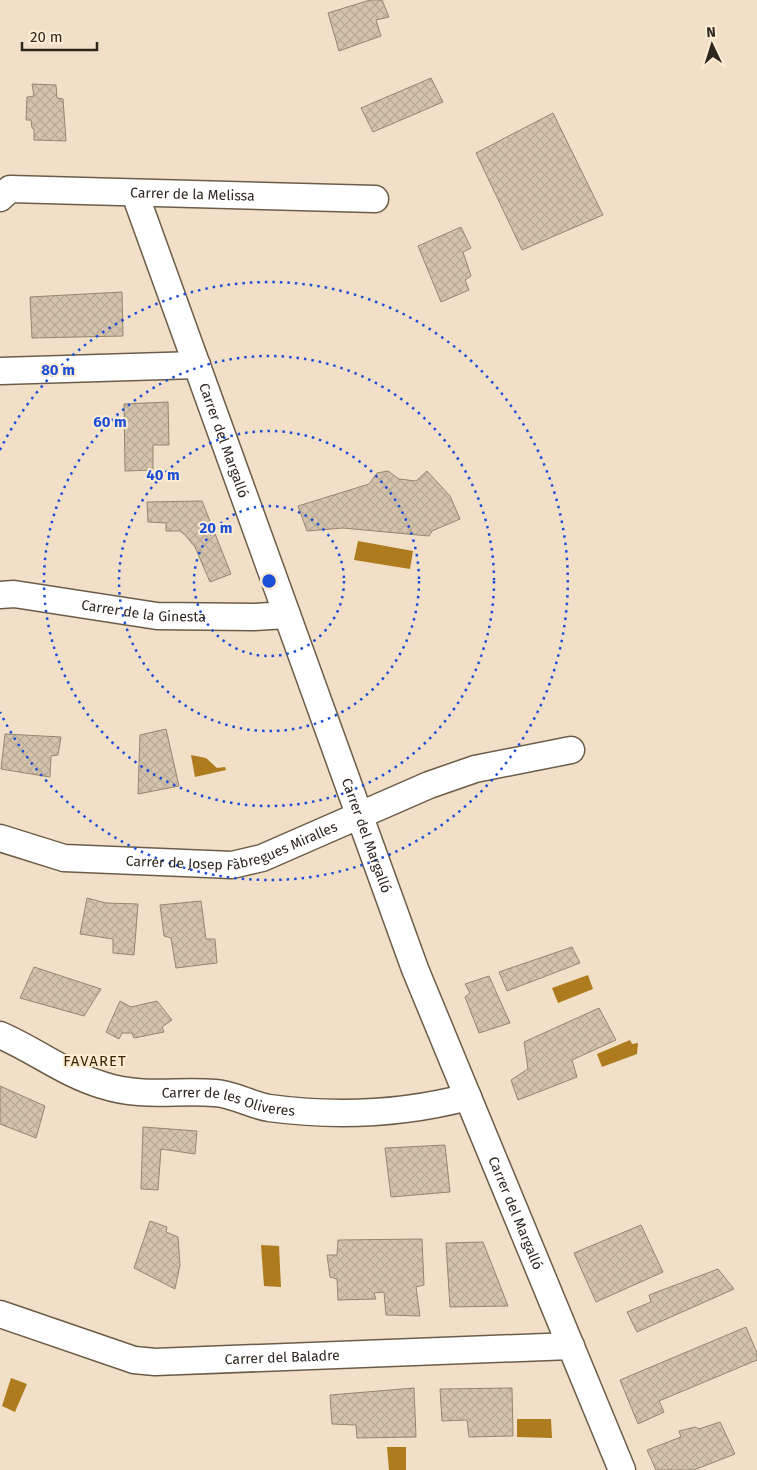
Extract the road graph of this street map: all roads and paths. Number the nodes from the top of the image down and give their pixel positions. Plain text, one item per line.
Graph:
1 (5, 194) edge
2 (135, 194) junction
3 (374, 199) dead end
4 (197, 365) junction
5 (0, 371) edge
6 (0, 595) edge
7 (287, 615) junction
8 (571, 750) dead end
9 (360, 816) junction
10 (0, 838) edge
11 (0, 1035) edge
12 (468, 1097) junction
13 (0, 1314) edge
14 (572, 1346) junction
15 (622, 1470) edge

1 - 2 street, Carrer de la Melissa
2 - 3 street, Carrer de la Melissa
2 - 4 street, Carrer del Margalló
4 - 5 street
4 - 7 street, Carrer del Margalló
6 - 7 street, Carrer de la Ginesta
7 - 9 street, Carrer del Margalló
8 - 9 street, Carrer de Josep Fàbregues Miralles
9 - 10 street, Carrer de Josep Fàbregues Miralles
9 - 12 street, Carrer del Margalló
11 - 12 street, Carrer de les Oliveres
12 - 14 street, Carrer del Margalló
13 - 14 street, Carrer del Baladre
14 - 15 street, Carrer del Margalló

